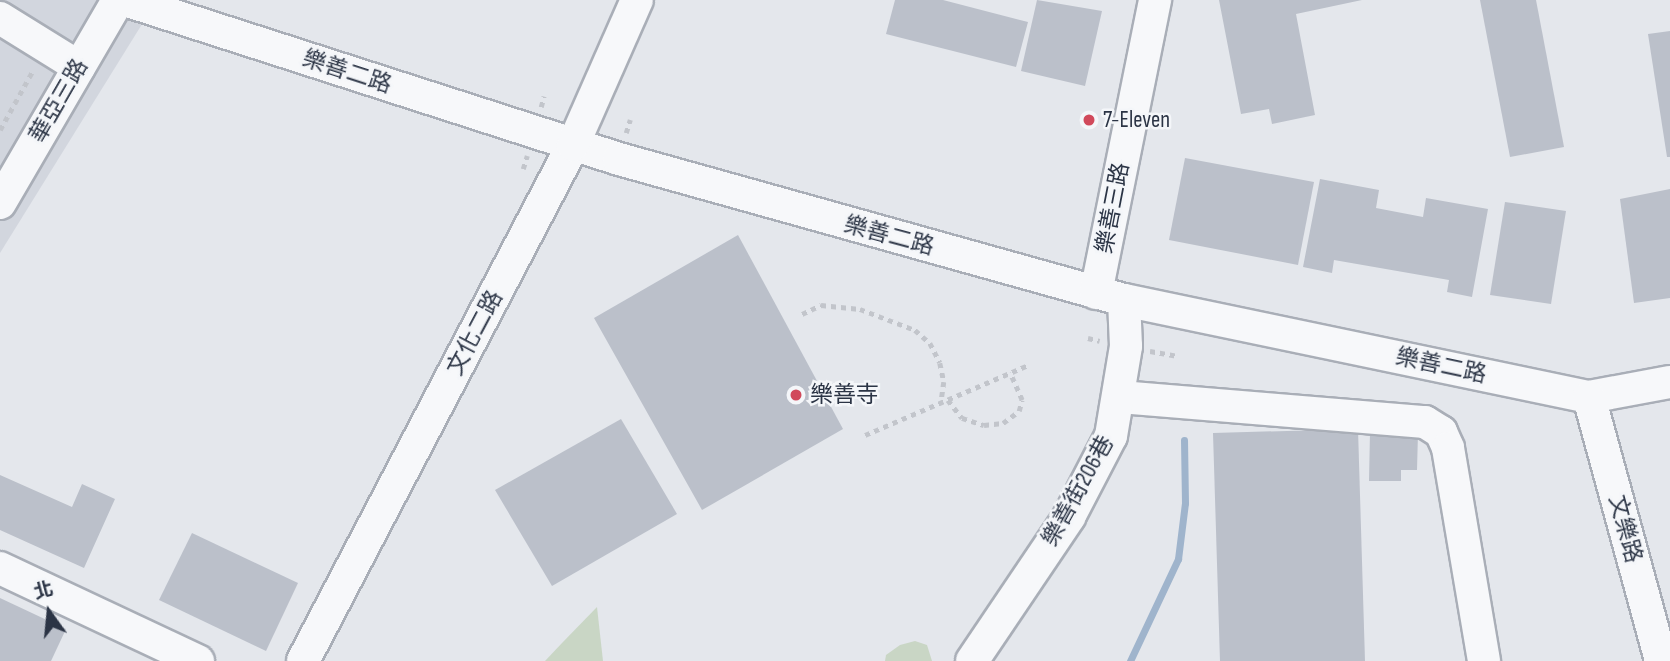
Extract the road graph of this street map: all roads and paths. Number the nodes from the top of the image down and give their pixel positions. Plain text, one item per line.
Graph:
1 (118, 0) edge
2 (124, 0) edge
3 (637, 0) edge
4 (1156, 0) edge
5 (0, 18) edge
6 (79, 67) junction
7 (35, 74) dead end
8 (0, 130) edge
9 (573, 145) junction
10 (0, 203) edge
11 (1110, 297) junction
12 (802, 314) dead end
13 (1028, 365) dead end
14 (1010, 373) junction
15 (1670, 382) edge
16 (1121, 397) junction
17 (1589, 397) junction
18 (948, 400) junction
19 (941, 403) junction
20 (865, 435) dead end
21 (0, 568) edge
22 (198, 661) edge
23 (303, 661) edge
24 (972, 661) edge
25 (1484, 661) edge
26 (1661, 661) edge

1 - 6 street, 華亞三路
2 - 9 street, 樂善二路
3 - 9 street, 文化二路
4 - 11 street, 樂善三路
5 - 6 street
6 - 10 street, 華亞三路
7 - 8 path
9 - 11 street, 樂善二路
9 - 23 street, 文化二路
11 - 16 street, 樂善街206巷
11 - 17 street, 樂善二路
12 - 19 path
13 - 14 path
14 - 18 path
14 - 18 path
15 - 17 street, 樂善二路
16 - 24 street, 樂善街206巷
16 - 25 street
17 - 26 street, 文樂路
18 - 19 path
19 - 20 path
21 - 22 street

